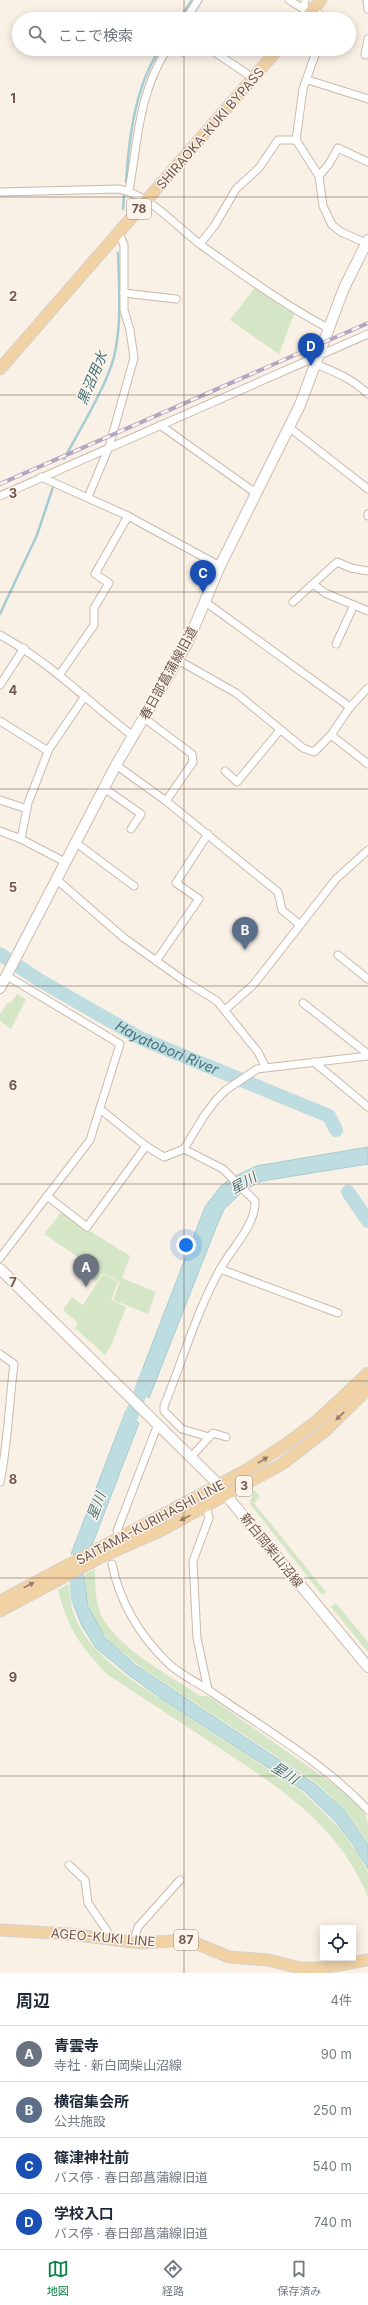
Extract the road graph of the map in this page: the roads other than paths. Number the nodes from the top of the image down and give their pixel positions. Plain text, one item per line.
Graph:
1 (198, 0) edge
2 (289, 0) edge
3 (305, 0) edge
4 (367, 0) edge
5 (368, 9) edge
6 (311, 10) edge
7 (190, 12) edge
8 (368, 39) edge
9 (365, 55) dead end
10 (163, 56) edge
11 (220, 56) edge
12 (272, 56) edge
13 (315, 56) edge
14 (253, 78) junction
15 (308, 80) junction
16 (368, 99) edge
17 (296, 140) junction
18 (368, 162) edge
19 (319, 176) junction
20 (129, 191) junction
21 (0, 192) edge
22 (146, 202) junction
23 (119, 233) junction
24 (200, 244) junction
25 (367, 244) edge
26 (124, 293) junction
27 (176, 299) dead end
28 (328, 328) junction
29 (368, 334) edge
30 (317, 360) junction
31 (0, 369) edge
32 (368, 394) edge
33 (160, 425) junction
34 (290, 428) junction
35 (109, 447) junction
36 (41, 477) junction
37 (368, 489) edge
38 (257, 494) junction
39 (0, 496) edge
40 (88, 497) junction
41 (128, 516) junction
42 (220, 566) junction
43 (368, 571) edge
44 (313, 584) junction
45 (204, 602) junction
46 (293, 602) dead end
47 (354, 605) junction
48 (368, 611) edge
49 (0, 635) edge
50 (336, 644) dead end
51 (24, 648) junction
52 (178, 660) junction
53 (60, 674) junction
54 (0, 685) edge
55 (368, 688) edge
56 (85, 696) junction
57 (350, 707) junction
58 (144, 718) junction
59 (0, 721) edge
60 (280, 730) junction
61 (332, 735) junction
62 (133, 736) junction
63 (48, 751) junction
64 (368, 764) edge
65 (116, 765) junction
66 (225, 771) dead end
67 (104, 788) junction
68 (0, 800) edge
69 (166, 801) junction
70 (27, 809) junction
71 (131, 829) dead end
72 (0, 831) edge
73 (208, 834) junction
74 (21, 838) junction
75 (75, 842) junction
76 (368, 850) edge
77 (65, 862) junction
78 (56, 879) junction
79 (134, 886) dead end
80 (299, 924) junction
81 (338, 955) dead end
82 (156, 961) junction
83 (8, 973) junction
84 (368, 979) edge
85 (0, 988) edge
86 (303, 1003) dead end
87 (225, 1010) junction
88 (368, 1055) edge
89 (314, 1062) junction
90 (265, 1066) junction
91 (368, 1107) edge
92 (100, 1110) junction
93 (146, 1146) junction
94 (184, 1149) junction
95 (47, 1196) junction
96 (0, 1258) edge
97 (0, 1269) edge
98 (220, 1269) junction
99 (338, 1312) dead end
100 (0, 1354) edge
101 (368, 1373) edge
102 (368, 1389) edge
103 (156, 1422) junction
104 (226, 1436) dead end
105 (209, 1438) junction
106 (191, 1457) junction
107 (0, 1482) edge
108 (219, 1486) junction
109 (227, 1496) junction
110 (206, 1507) junction
111 (117, 1531) dead end
112 (104, 1551) junction
113 (112, 1564) dead end
114 (56, 1576) junction
115 (0, 1601) edge
116 (0, 1611) edge
117 (368, 1667) edge
118 (208, 1690) junction
119 (368, 1810) edge
120 (68, 1865) dead end
121 (180, 1880) dead end
122 (0, 1930) edge
123 (107, 1939) junction
124 (133, 1942) junction
125 (368, 1960) edge

1 - 7 street
2 - 6 street
3 - 6 street
4 - 5 street
8 - 9 street
10 - 20 street
11 - 14 street
12 - 14 main road, SHIRAOKA-KUKI BYPASS / 78
13 - 15 street
14 - 22 main road, SHIRAOKA-KUKI BYPASS / 78
15 - 16 street
15 - 17 street
17 - 19 street
17 - 24 street
18 - 19 street
19 - 25 street
20 - 21 street
20 - 22 street
22 - 23 main road, SHIRAOKA-KUKI BYPASS / 78
22 - 24 street
23 - 26 street
23 - 31 main road, SHIRAOKA-KUKI BYPASS / 78
24 - 28 street
25 - 28 street, 春日部菖蒲線旧道
26 - 27 street
26 - 35 street
28 - 30 street, 春日部菖蒲線旧道
29 - 30 street
30 - 32 street
30 - 33 street
30 - 34 street, 春日部菖蒲線旧道
33 - 35 street
33 - 38 street
34 - 37 street
34 - 38 street, 春日部菖蒲線旧道
35 - 36 street
35 - 40 street
36 - 39 street
36 - 40 street
38 - 42 street, 春日部菖蒲線旧道
40 - 41 street
41 - 42 street
41 - 53 street
42 - 45 street, 春日部菖蒲線旧道
43 - 44 street
44 - 46 street
44 - 47 street
45 - 52 street, 春日部菖蒲線旧道
45 - 57 street
47 - 48 street
47 - 50 street
49 - 51 street
51 - 53 street
51 - 54 street
52 - 58 street, 春日部菖蒲線旧道
52 - 60 street
53 - 56 street
55 - 57 street
56 - 62 street
56 - 63 street
57 - 61 street
58 - 62 street, 春日部菖蒲線旧道
58 - 69 street
59 - 63 street
60 - 61 street
60 - 66 street
61 - 64 street
62 - 65 street, 春日部菖蒲線旧道
63 - 70 street
65 - 67 street, 春日部菖蒲線旧道
65 - 69 street
67 - 71 street
67 - 75 street, 春日部菖蒲線旧道
68 - 70 street
69 - 73 street
70 - 74 street
72 - 74 street
73 - 80 street
73 - 82 street
74 - 77 street
75 - 77 street, 春日部菖蒲線旧道
75 - 79 street
76 - 80 street
77 - 78 street, 春日部菖蒲線旧道
78 - 82 street
78 - 83 street, 春日部菖蒲線旧道
80 - 87 street
81 - 84 street
82 - 87 street
83 - 85 street, 春日部菖蒲線旧道
83 - 92 street
86 - 88 street
87 - 90 street
88 - 89 street
89 - 90 street
89 - 91 street
90 - 94 street
92 - 93 street
92 - 95 street
93 - 94 street
93 - 95 street
94 - 98 street
95 - 96 street
97 - 103 street, 新白岡柴山沼線
98 - 99 street
98 - 105 street
100 - 107 street
108 -> 101 main road, SAITAMA-KURIHASHI LINE / 3
102 -> 109 main road, SAITAMA-KURIHASHI LINE / 3
103 - 106 street, 新白岡柴山沼線
103 - 111 street
104 - 105 street
105 - 106 street
106 - 108 street, 新白岡柴山沼線
108 - 109 street, 新白岡柴山沼線
108 - 112 main road, SAITAMA-KURIHASHI LINE / 3
109 - 110 main road, SAITAMA-KURIHASHI LINE / 3
109 - 117 street, 新白岡柴山沼線
110 -> 112 main road, SAITAMA-KURIHASHI LINE / 3
110 - 118 street
112 - 114 main road, SAITAMA-KURIHASHI LINE / 3
113 - 118 street
115 -> 114 main road, SAITAMA-KURIHASHI LINE / 3
114 - 116 main road, SAITAMA-KURIHASHI LINE / 3
118 - 119 street
120 - 123 street
121 - 124 street
122 - 123 main road, AGEO-KUKI LINE / 87
123 - 124 main road, AGEO-KUKI LINE / 87
124 - 125 main road, AGEO-KUKI LINE / 87

